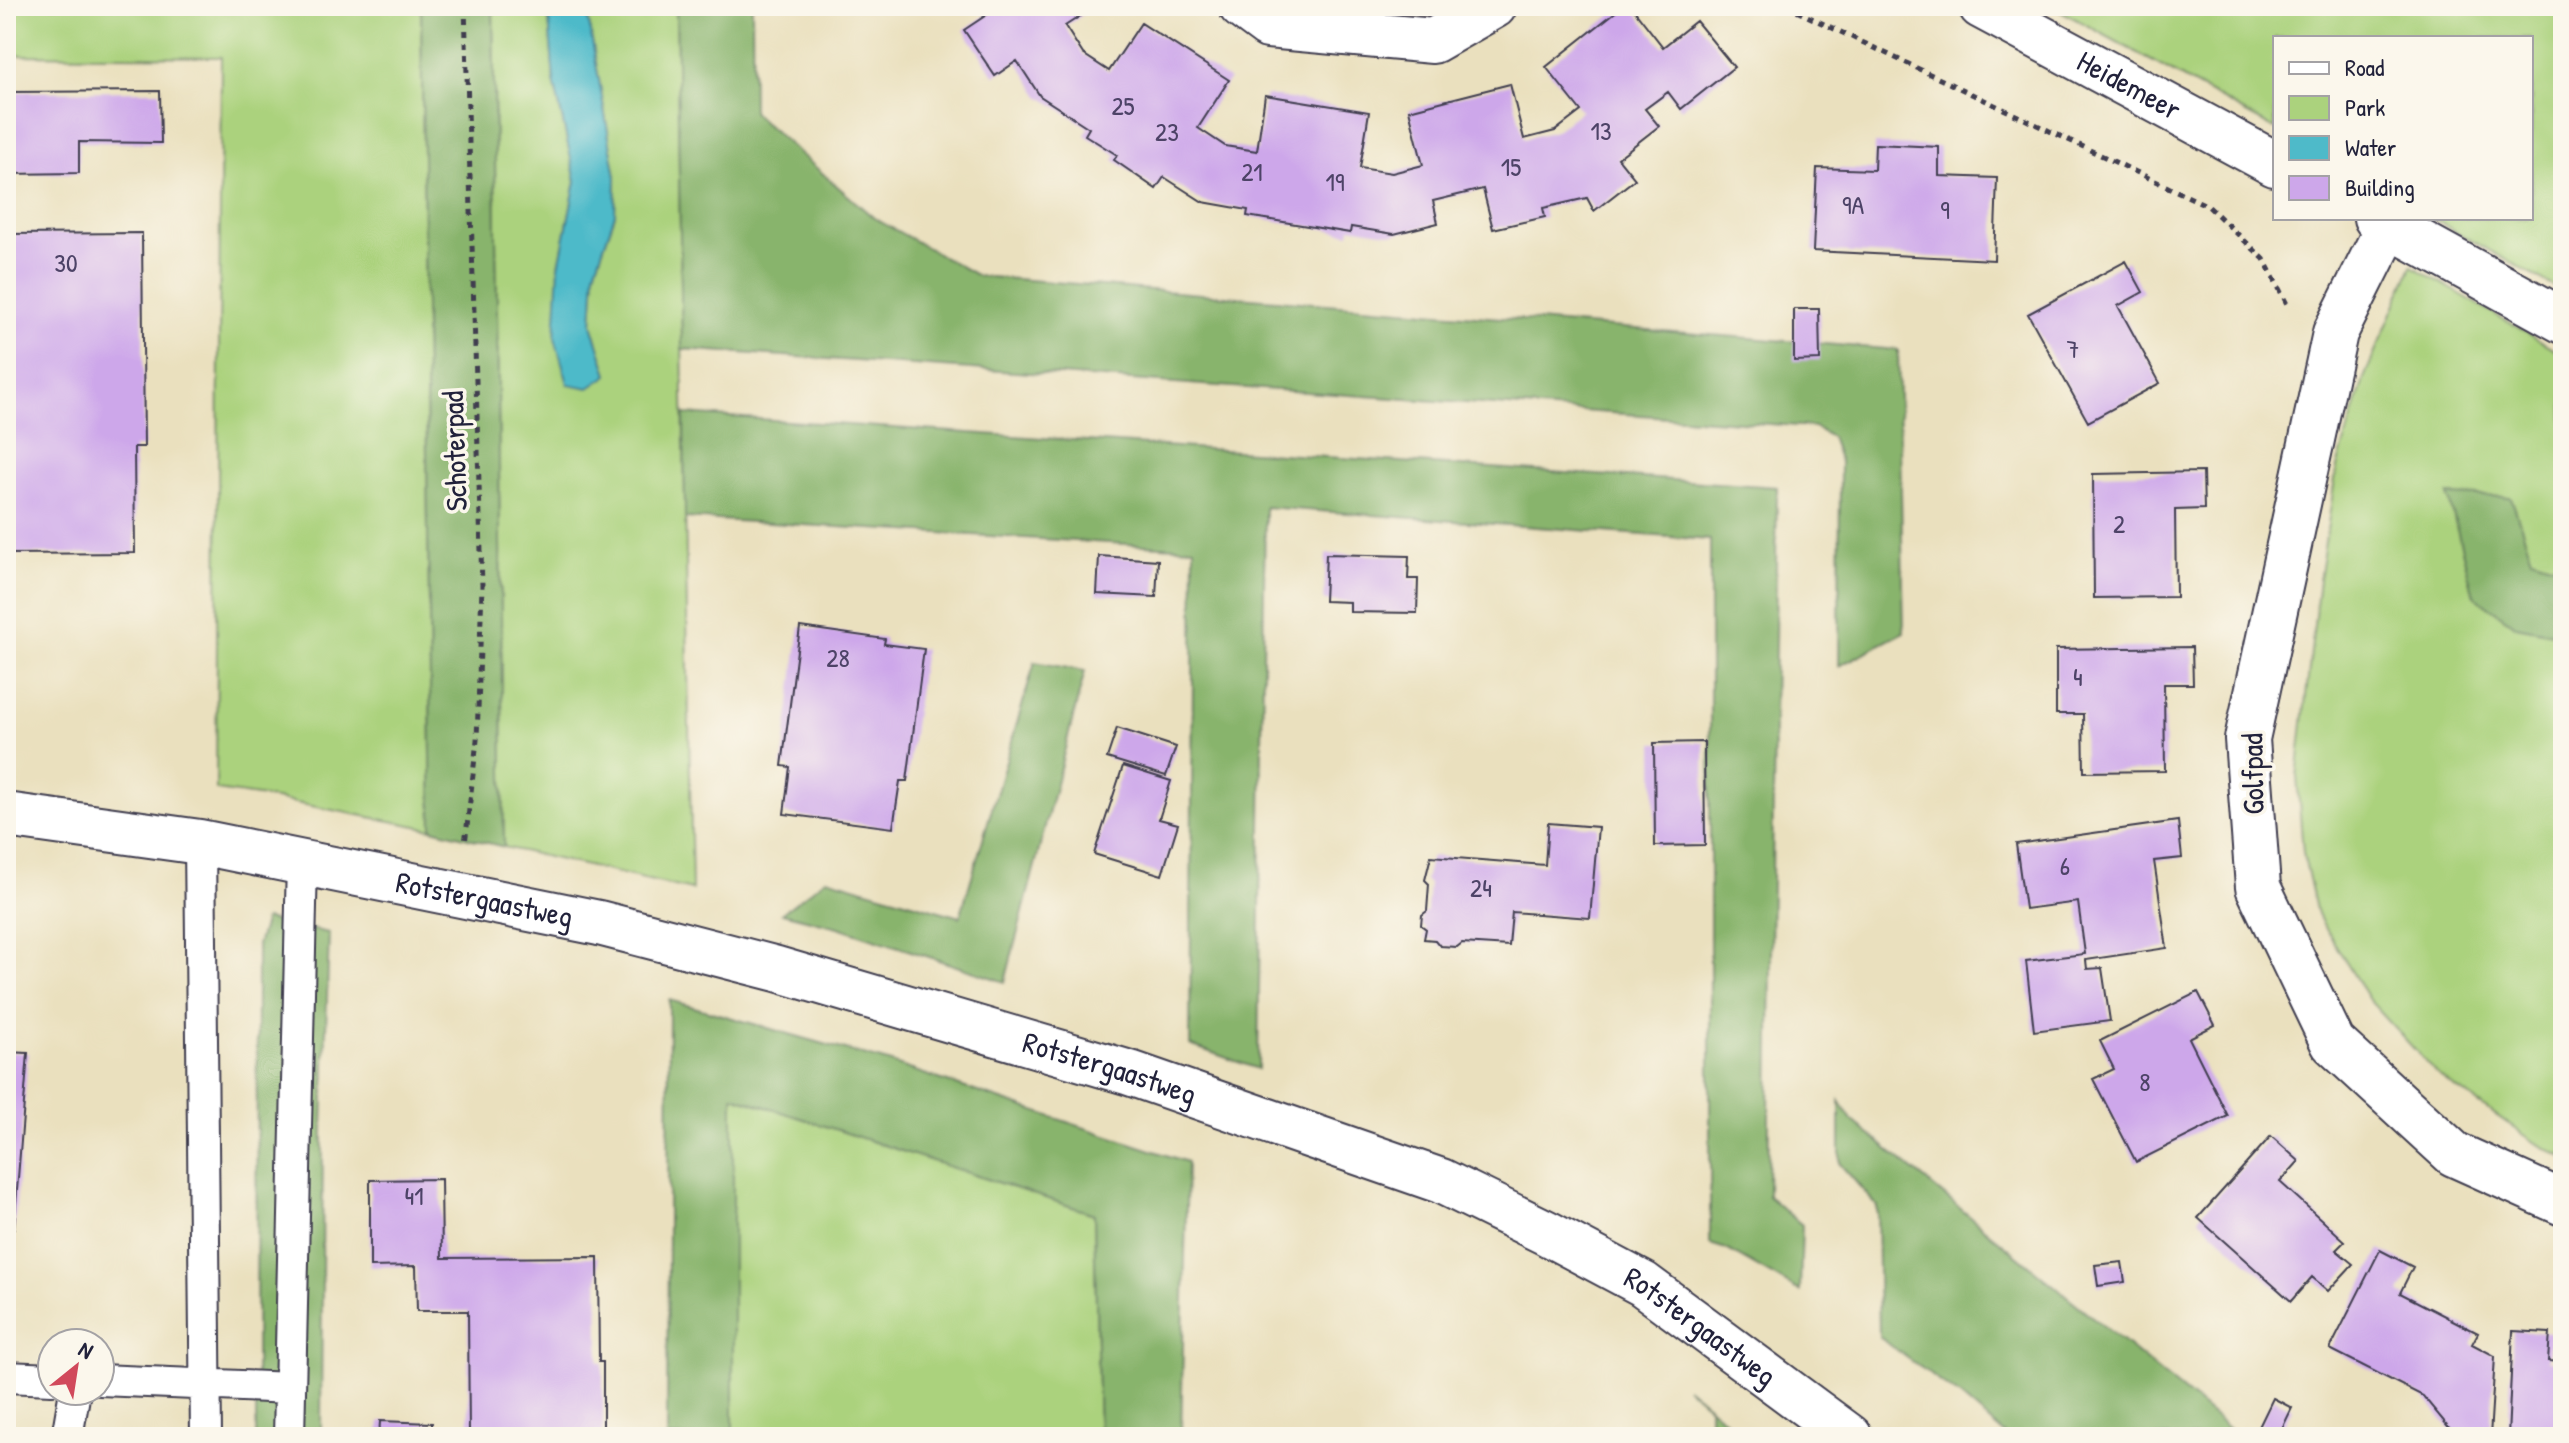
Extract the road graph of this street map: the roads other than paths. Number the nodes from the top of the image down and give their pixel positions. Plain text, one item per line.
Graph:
1 (1241, 6) edge
2 (1494, 6) edge
3 (1981, 6) edge
4 (2273, 163) edge
5 (2382, 222) edge
6 (2563, 321) edge
7 (6, 815) edge
8 (200, 842) junction
9 (302, 861) junction
10 (2563, 1203) edge
11 (6, 1377) edge
12 (36, 1378) edge
13 (116, 1380) edge
14 (206, 1383) junction
15 (290, 1388) junction
16 (72, 1407) edge
17 (67, 1437) edge
18 (206, 1437) edge
19 (289, 1437) edge
20 (1850, 1437) edge

1 - 2 street
3 - 4 street, Heidemeer
5 - 6 street
5 - 10 street, Golfpad
7 - 8 street, Rotstergaastweg
8 - 9 street, Rotstergaastweg
8 - 14 lane
9 - 15 lane
9 - 20 street, Rotstergaastweg
11 - 12 lane
13 - 14 lane
14 - 15 lane
14 - 18 lane
15 - 19 lane
16 - 17 lane

